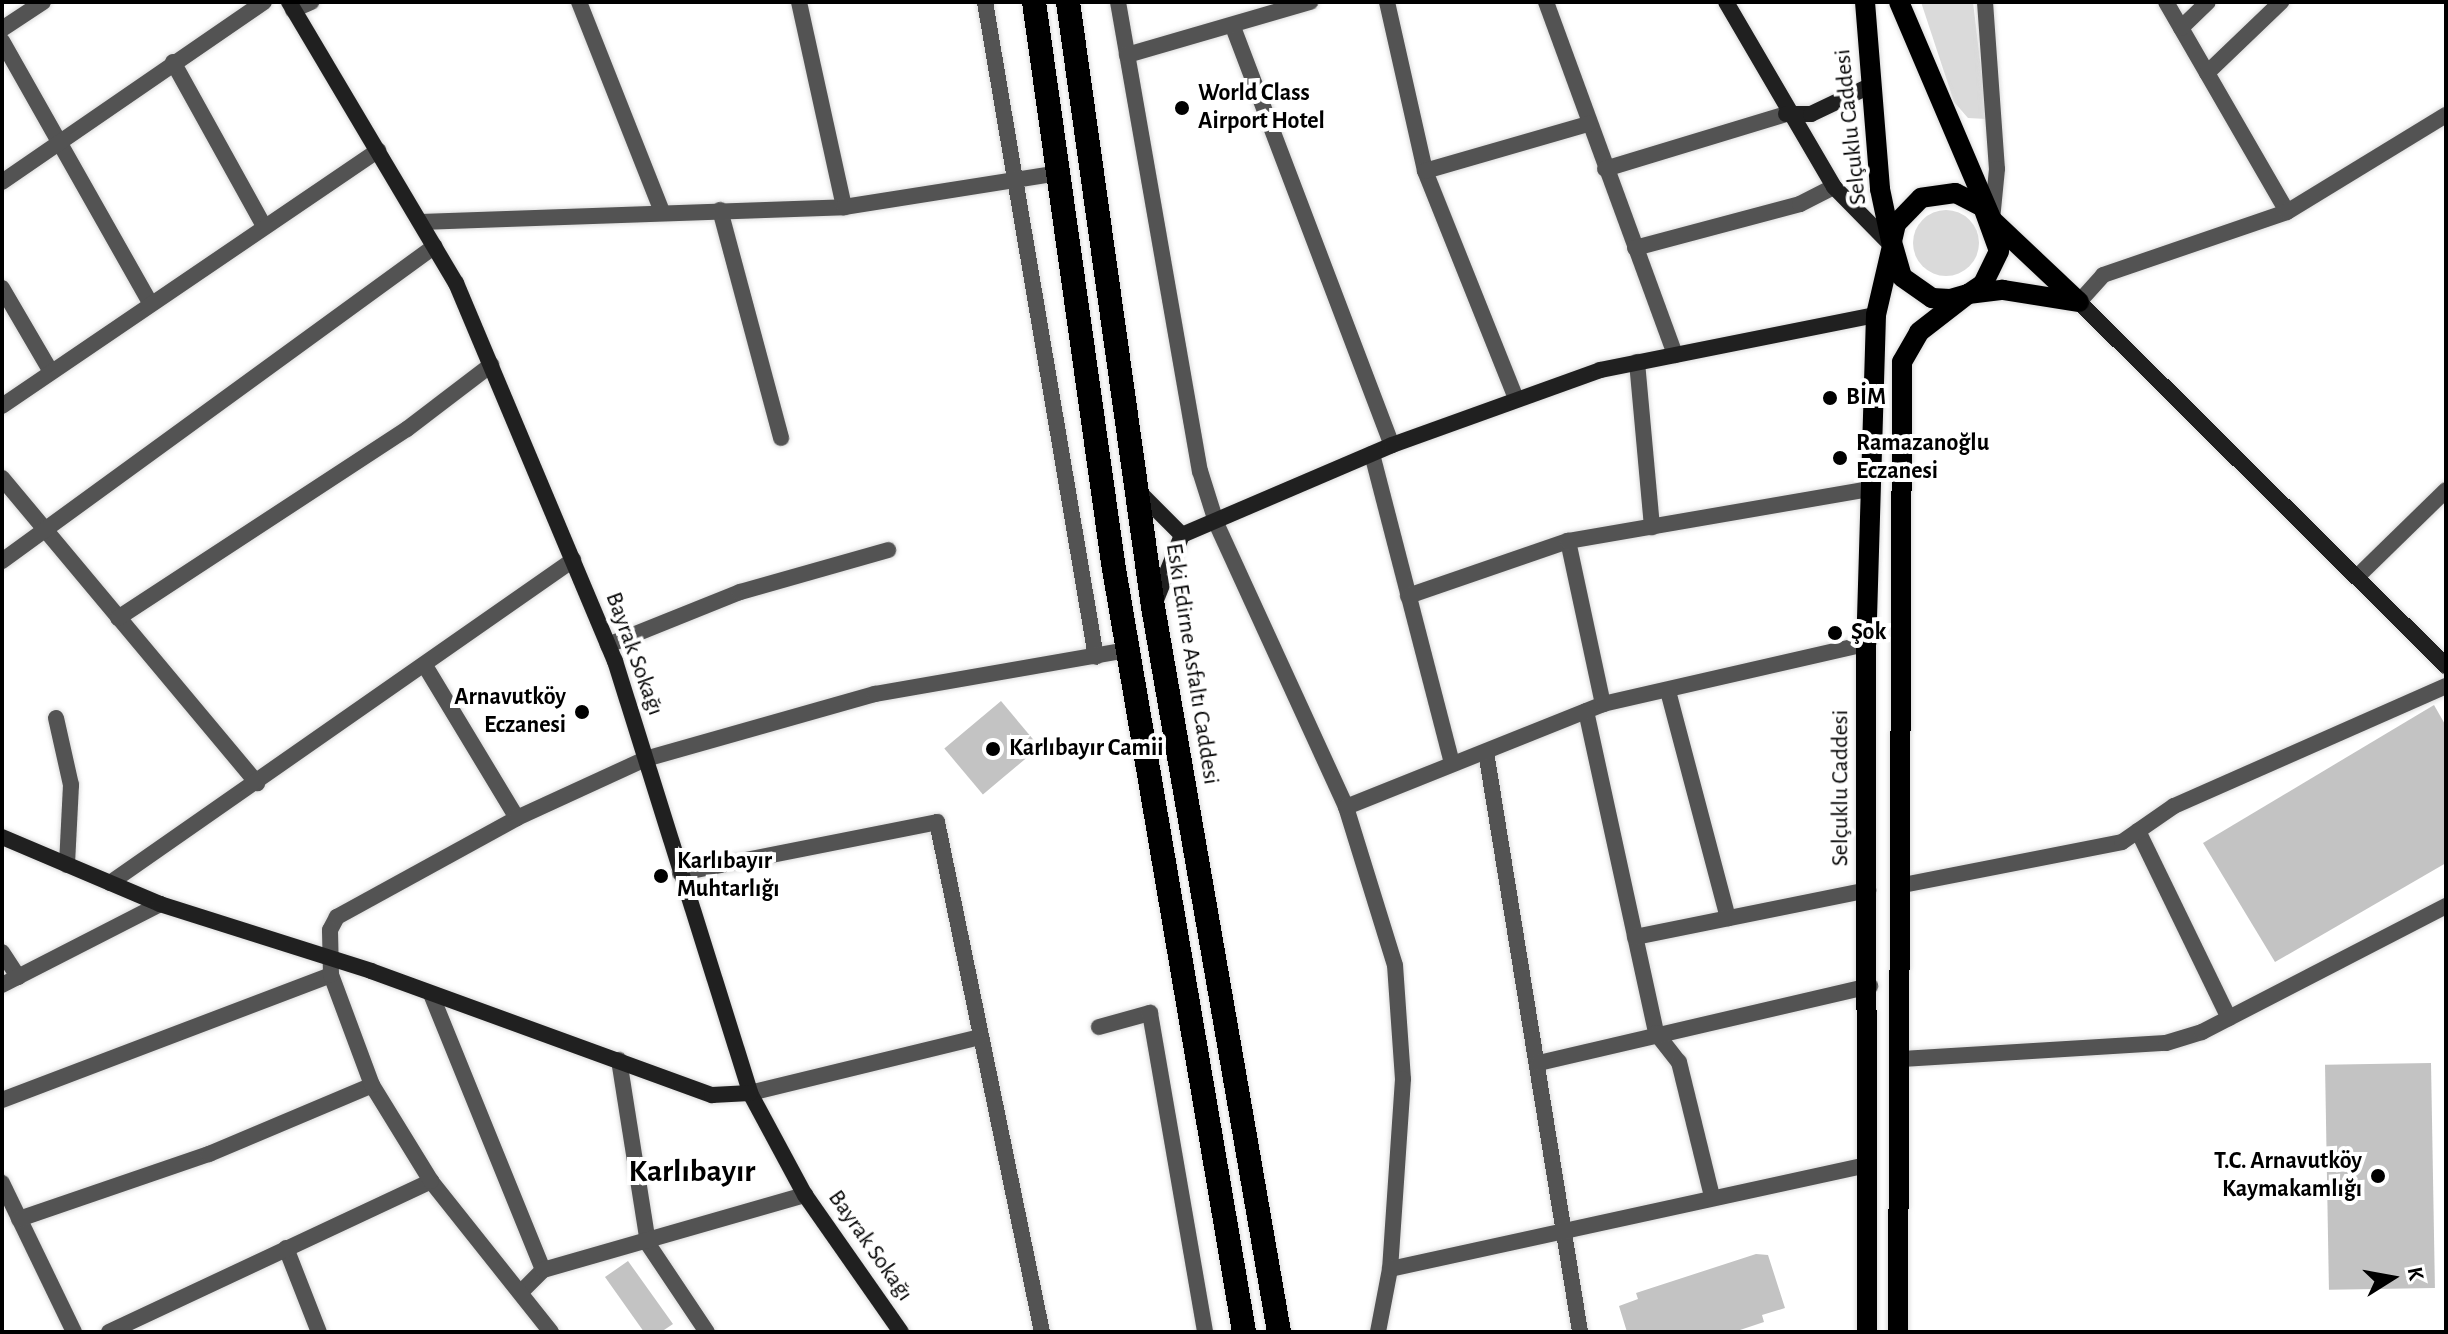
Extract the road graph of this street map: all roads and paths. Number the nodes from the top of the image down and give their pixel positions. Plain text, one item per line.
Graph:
1 (43, 2) edge
2 (264, 2) edge
3 (311, 2) edge
4 (579, 2) edge
5 (799, 2) edge
6 (985, 2) edge
7 (1034, 2) edge
8 (1068, 2) edge
9 (1118, 2) edge
10 (1310, 2) edge
11 (1387, 2) edge
12 (1546, 2) edge
13 (1726, 2) edge
14 (1865, 2) edge
15 (1899, 2) edge
16 (1985, 2) edge
17 (2166, 2) edge
18 (2208, 2) edge
19 (2281, 2) edge
20 (291, 6) edge
21 (1233, 27) junction
22 (2181, 28) junction
23 (2, 29) edge
24 (2, 41) edge
25 (1127, 55) junction
26 (173, 62) junction
27 (2207, 73) junction
28 (1872, 85) junction
29 (1786, 114) junction
30 (2446, 115) edge
31 (1588, 124) junction
32 (60, 141) junction
33 (378, 150) junction
34 (1605, 169) junction
35 (1425, 171) junction
36 (1058, 173) junction
37 (1012, 178) junction
38 (2, 182) edge
39 (1834, 187) junction
40 (844, 207) junction
41 (720, 210) junction
42 (662, 212) junction
43 (2287, 212) junction
44 (1992, 220) junction
45 (421, 222) junction
46 (264, 226) junction
47 (435, 246) junction
48 (1892, 246) junction
49 (1635, 248) junction
50 (2, 288) edge
51 (1968, 294) junction
52 (2079, 302) junction
53 (151, 304) junction
54 (1876, 315) junction
55 (1675, 355) junction
56 (1637, 362) junction
57 (491, 365) junction
58 (51, 372) junction
59 (1515, 396) junction
60 (2, 406) edge
61 (781, 438) dead end
62 (1392, 445) junction
63 (1372, 454) junction
64 (2, 478) edge
65 (1137, 489) junction
66 (1870, 489) junction
67 (2446, 490) edge
68 (1217, 525) junction
69 (1652, 527) junction
70 (43, 530) junction
71 (1182, 535) junction
72 (1568, 541) junction
73 (888, 550) dead end
74 (573, 560) junction
75 (2, 561) edge
76 (2357, 577) junction
77 (1408, 596) junction
78 (1153, 607) junction
79 (118, 618) junction
80 (1866, 644) junction
81 (608, 645) junction
82 (1127, 650) junction
83 (1096, 657) junction
84 (2446, 666) edge
85 (427, 669) junction
86 (2446, 686) edge
87 (1668, 691) junction
88 (1603, 704) junction
89 (1586, 711) junction
90 (56, 718) dead end
91 (1486, 752) junction
92 (645, 759) junction
93 (1452, 764) junction
94 (257, 783) junction
95 (1346, 807) junction
96 (517, 818) junction
97 (2138, 831) junction
98 (2, 837) edge
99 (67, 865) junction
100 (680, 873) junction
101 (110, 883) junction
102 (1903, 885) junction
103 (1868, 890) junction
104 (160, 904) junction
105 (2446, 906) edge
106 (1728, 918) junction
107 (1635, 937) junction
108 (2, 952) edge
109 (328, 957) junction
110 (331, 975) junction
111 (18, 977) junction
112 (2, 985) edge
113 (1870, 986) junction
114 (431, 994) junction
115 (2229, 1018) junction
116 (1099, 1027) dead end
117 (1656, 1033) junction
118 (976, 1038) junction
119 (1902, 1059) junction
120 (619, 1060) junction
121 (1539, 1063) junction
122 (372, 1085) junction
123 (750, 1093) junction
124 (2, 1100) edge
125 (1868, 1165) junction
126 (431, 1181) junction
127 (2, 1183) edge
128 (805, 1195) junction
129 (1712, 1196) junction
130 (19, 1219) junction
131 (1567, 1228) junction
132 (648, 1244) junction
133 (286, 1248) junction
134 (1390, 1269) junction
135 (543, 1270) junction
136 (523, 1290) junction
137 (1898, 1327) edge
138 (1862, 1330) edge
139 (74, 1332) edge
140 (109, 1332) edge
141 (319, 1332) edge
142 (551, 1332) edge
143 (707, 1332) edge
144 (901, 1332) edge
145 (1042, 1332) edge
146 (1205, 1332) edge
147 (1244, 1332) edge
148 (1279, 1332) edge
149 (1378, 1332) edge
150 (1580, 1332) edge

1 - 23 street
2 - 26 street
3 - 20 street
4 - 42 street
5 - 40 street
6 - 37 street
7 - 36 highway
8 - 65 highway, Eski Edirne Asfaltı Caddesi
9 - 25 street
10 - 21 street
11 - 35 street
12 - 31 street
13 - 29 main road
14 - 28 main road, Selçuklu Caddesi
15 - 44 main road
16 - 44 street
17 - 22 street
18 - 22 street
19 - 27 street
20 - 33 main road, Bayrak Sokağı
21 - 25 street
21 - 62 street
22 - 27 street
24 - 32 street
25 - 68 street
26 - 32 street
26 - 46 street
27 - 43 street
28 - 29 main road
28 - 48 main road, Selçuklu Caddesi
29 - 34 street
29 - 39 main road
30 - 43 street
31 - 34 street
31 - 35 street
32 - 38 street
32 - 53 street
33 - 45 main road, Bayrak Sokağı
33 - 46 street
34 - 49 street
35 - 59 street
36 - 37 street
36 - 82 highway
37 - 40 street
37 - 83 street
39 - 48 main road
39 - 49 street
40 - 41 street
41 - 42 street
41 - 61 street
42 - 45 street
43 - 52 street
44 - 48 main road, Selçuklu Caddesi
44 - 51 main road
44 - 52 main road, Selçuklu Caddesi
45 - 47 main road, Bayrak Sokağı
46 - 53 street
47 - 57 main road, Bayrak Sokağı
47 - 70 street
48 - 51 main road, Selçuklu Caddesi
48 - 54 main road, Selçuklu Caddesi
49 - 55 street
50 - 58 street
51 - 52 main road, Selçuklu Caddesi
51 - 102 main road
52 - 76 main road
53 - 58 street
54 - 55 main road
54 - 66 main road, Selçuklu Caddesi
55 - 56 main road
56 - 59 main road
56 - 69 street
57 - 74 main road, Bayrak Sokağı
57 - 79 street
58 - 60 street
59 - 62 main road
62 - 63 main road
63 - 68 main road
63 - 77 street
64 - 70 street
65 - 71 main road
65 - 78 highway, Eski Edirne Asfaltı Caddesi
66 - 69 street
66 - 80 main road, Selçuklu Caddesi
67 - 76 street
68 - 71 main road
68 - 95 street
69 - 72 street
70 - 75 street
70 - 79 street
71 - 78 main road
72 - 77 street
72 - 88 street
73 - 81 street
74 - 81 main road, Bayrak Sokağı
74 - 85 street
76 - 84 main road
77 - 93 street
78 - 148 highway, Eski Edirne Asfaltı Caddesi
79 - 94 street
80 - 87 street
80 - 103 main road, Selçuklu Caddesi
81 - 92 main road, Bayrak Sokağı
82 - 83 street
82 - 147 highway
83 - 92 street
85 - 94 street
85 - 96 street
86 - 97 street
87 - 88 street
87 - 106 street
88 - 89 street
89 - 91 street
89 - 107 street
90 - 99 street
91 - 93 street
91 - 121 street
92 - 96 street
92 - 100 main road, Bayrak Sokağı
93 - 95 street
94 - 101 street
95 - 134 street
96 - 109 street
97 - 102 street
97 - 115 street
98 - 99 main road
99 - 101 main road
100 - 118 street
100 - 123 main road, Bayrak Sokağı
101 - 104 main road
102 - 119 main road
103 - 106 street
103 - 113 main road, Selçuklu Caddesi
104 - 109 main road
104 - 111 street
105 - 115 street
106 - 107 street
107 - 117 street
108 - 111 street
109 - 110 street
109 - 114 main road
110 - 122 street
110 - 124 street
111 - 112 street
113 - 117 street
113 - 125 main road, Selçuklu Caddesi
114 - 120 main road
114 - 135 street
115 - 119 street
116 - 146 street
117 - 121 street
117 - 129 street
118 - 123 street
118 - 145 street
119 - 137 main road
120 - 123 main road
120 - 132 street
121 - 131 street
122 - 126 street
122 - 130 street
123 - 128 main road, Bayrak Sokağı
125 - 129 street
125 - 138 main road, Selçuklu Caddesi
126 - 133 street
126 - 136 street
127 - 130 street
128 - 132 street
128 - 144 main road, Bayrak Sokağı
129 - 131 street
130 - 139 street
131 - 134 street
131 - 150 street
132 - 135 street
132 - 143 street
133 - 140 street
133 - 141 street
134 - 149 street
135 - 136 street
136 - 142 street
137 - 138 main road

